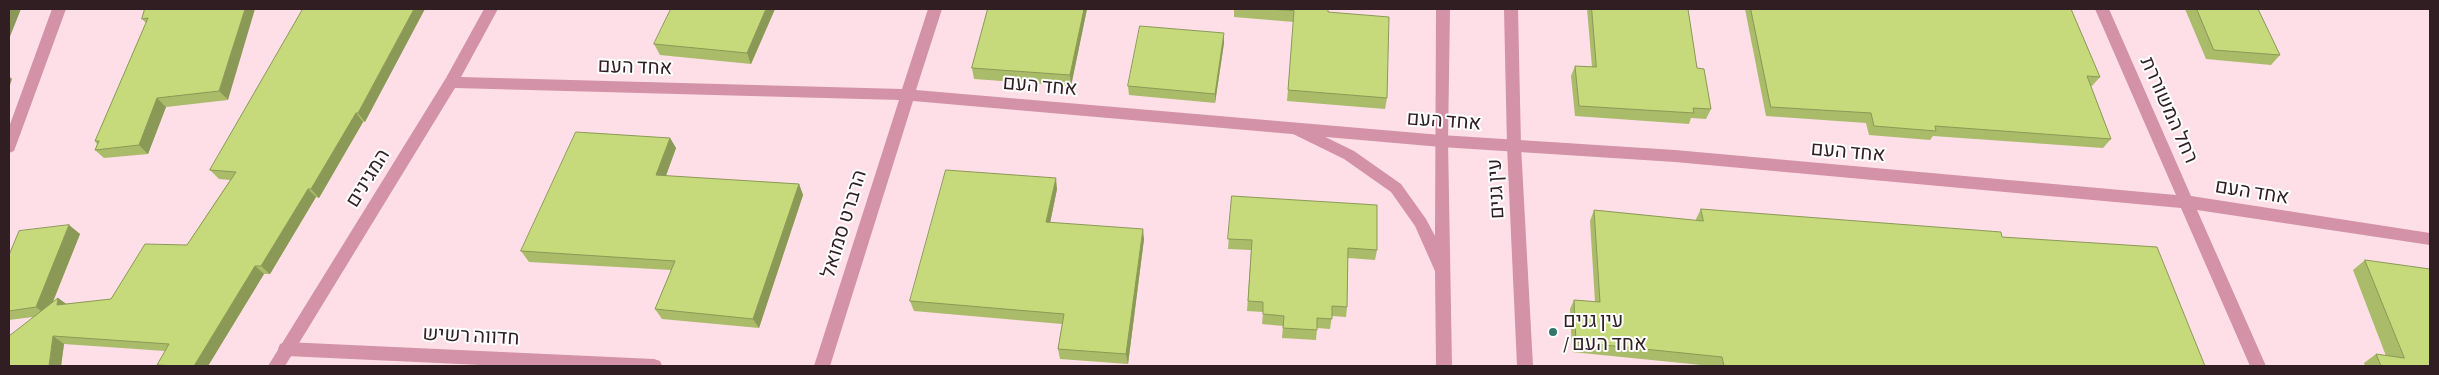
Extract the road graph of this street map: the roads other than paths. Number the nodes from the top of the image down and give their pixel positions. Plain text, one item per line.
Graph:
1 (59, 9) edge
2 (491, 9) edge
3 (935, 9) edge
4 (1443, 9) edge
5 (1511, 9) edge
6 (2102, 9) edge
7 (451, 82) junction
8 (907, 95) junction
9 (1294, 128) junction
10 (1441, 141) junction
11 (1514, 146) junction
12 (9, 147) edge
13 (2188, 202) junction
14 (2430, 239) edge
15 (1443, 272) junction
16 (286, 349) junction
17 (276, 366) edge
18 (654, 366) edge
19 (822, 366) edge
20 (1444, 366) edge
21 (1525, 366) edge
22 (2258, 366) edge

1 - 12 street
2 - 7 street, המגינים
3 - 8 street, הרברט סמואל
4 - 10 street
5 - 11 street, עין גנים
6 - 13 street, רחל המשוררת
7 - 8 street, אחד העם
7 - 16 street, המגינים
8 - 9 street, אחד העם
8 - 19 street, הרברט סמואל
9 - 10 street, אחד העם
9 - 15 street
10 - 11 street, אחד העם
10 - 15 street
11 - 13 street, אחד העם
11 - 21 street, עין גנים
13 - 14 street, אחד העם
13 - 22 street, רחל המשוררת
15 - 20 street
16 - 17 street, המגינים
16 - 18 street, חדווה רשיש

